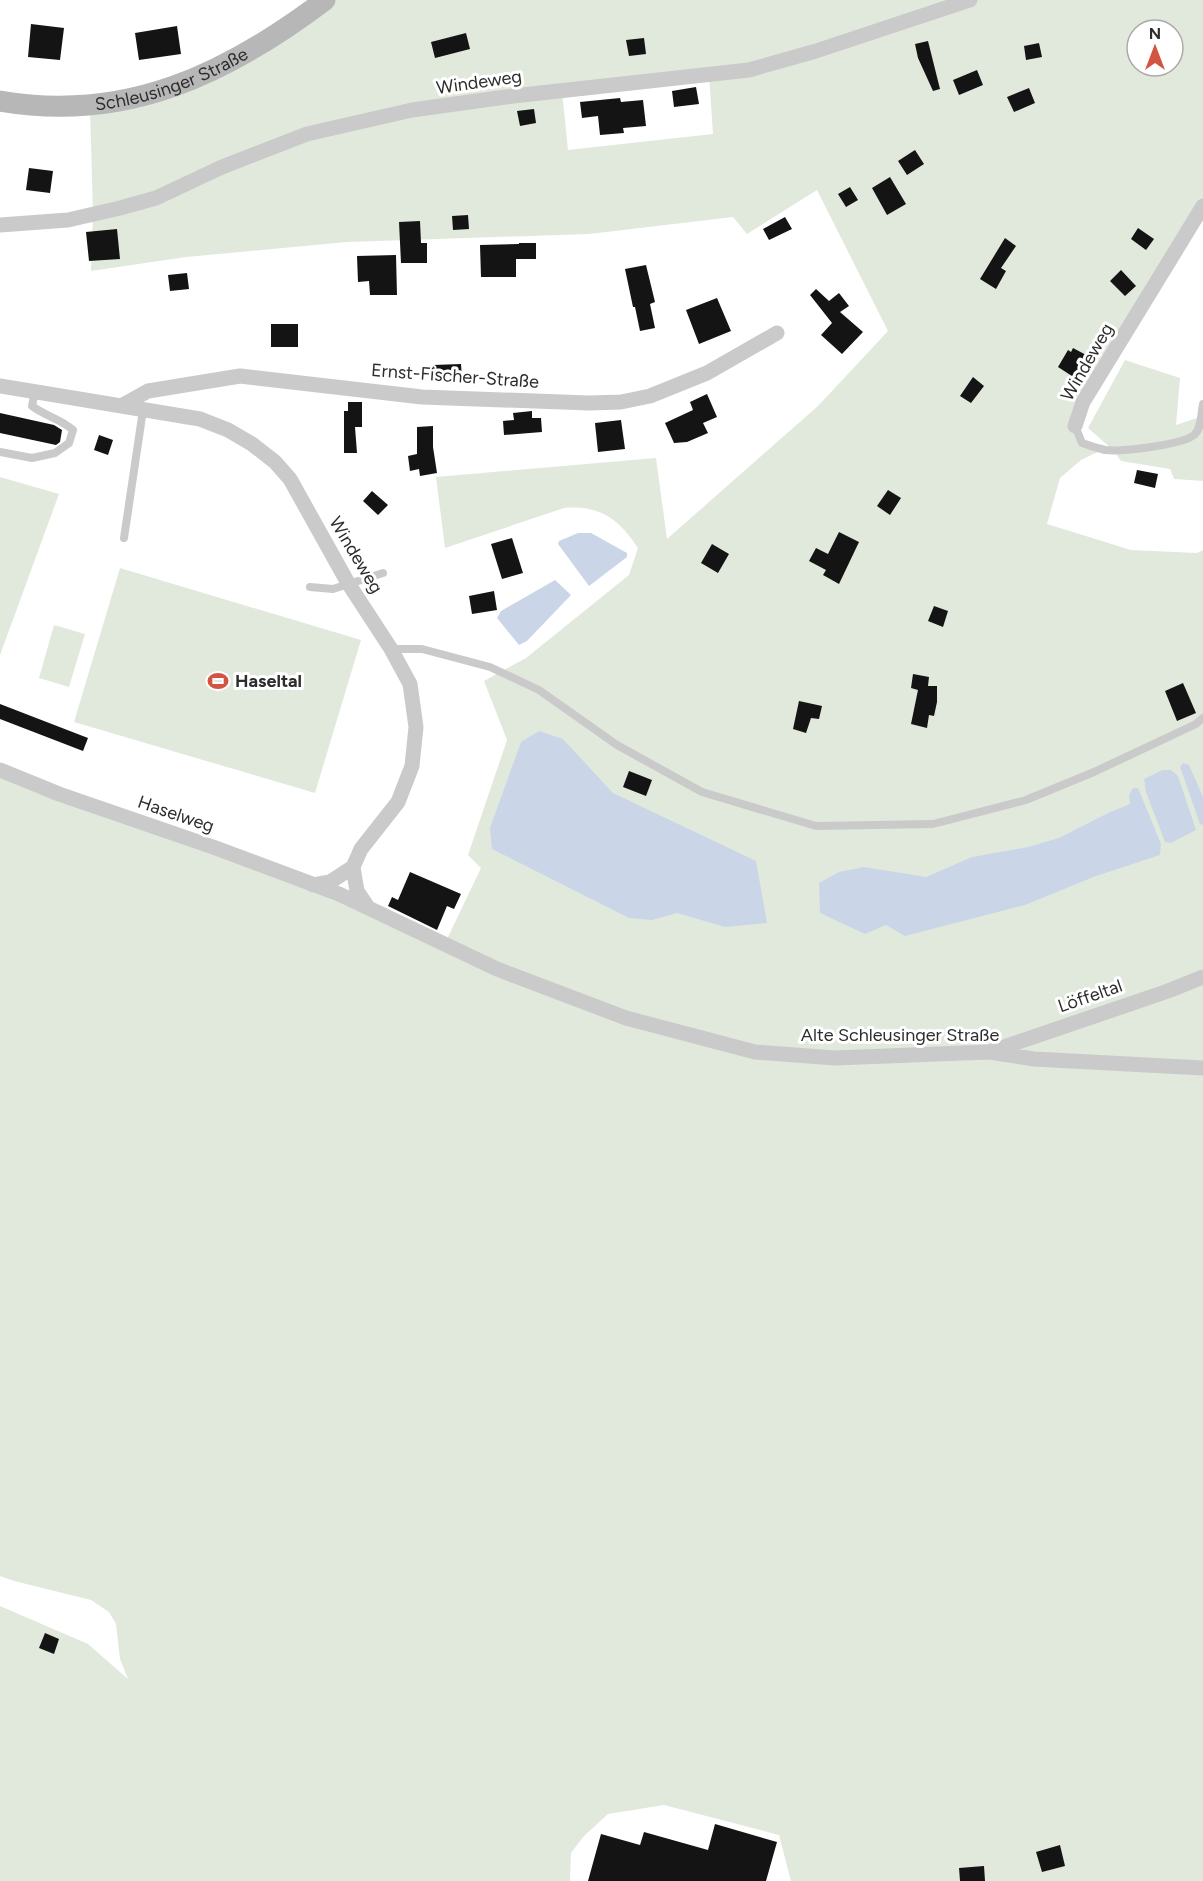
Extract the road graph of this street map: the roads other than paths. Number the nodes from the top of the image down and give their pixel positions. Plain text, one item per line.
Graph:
1 (325, 0) edge
2 (970, 0) edge
3 (0, 101) edge
4 (1203, 206) edge
5 (0, 225) edge
6 (777, 333) dead end
7 (0, 386) edge
8 (35, 391) junction
9 (1203, 404) edge
10 (121, 406) junction
11 (143, 410) junction
12 (1075, 426) joint
13 (1201, 427) edge
14 (0, 452) edge
15 (124, 538) dead end
16 (383, 573) dead end
17 (348, 583) junction
18 (310, 586) dead end
19 (391, 649) junction
20 (1203, 718) edge
21 (0, 770) edge
22 (353, 867) junction
23 (310, 885) junction
24 (339, 894) joint
25 (367, 906) junction
26 (1203, 977) edge
27 (989, 1052) junction
28 (1203, 1068) edge

1 - 3 main road, Schleusinger Straße
2 - 5 street, Windeweg
4 - 12 street, Windeweg
6 - 10 street, Ernst-Fischer-Straße
7 - 8 street, Windeweg
8 - 10 street, Windeweg
8 - 14 lane
9 - 13 lane, Windeweg
10 - 11 street, Windeweg
11 - 15 lane
11 - 17 street, Windeweg
12 - 13 lane, Windeweg
16 - 17 lane
17 - 18 lane
17 - 19 street, Windeweg
19 - 20 lane
19 - 22 street, Windeweg
21 - 23 street, Haselweg
22 - 23 street
22 - 25 street
23 - 24 street, Haselweg
24 - 25 street, Alte Schleusinger Straße
25 - 27 street, Alte Schleusinger Straße
26 - 27 street, Löffeltal
27 - 28 street, Alte Schleusinger Straße

